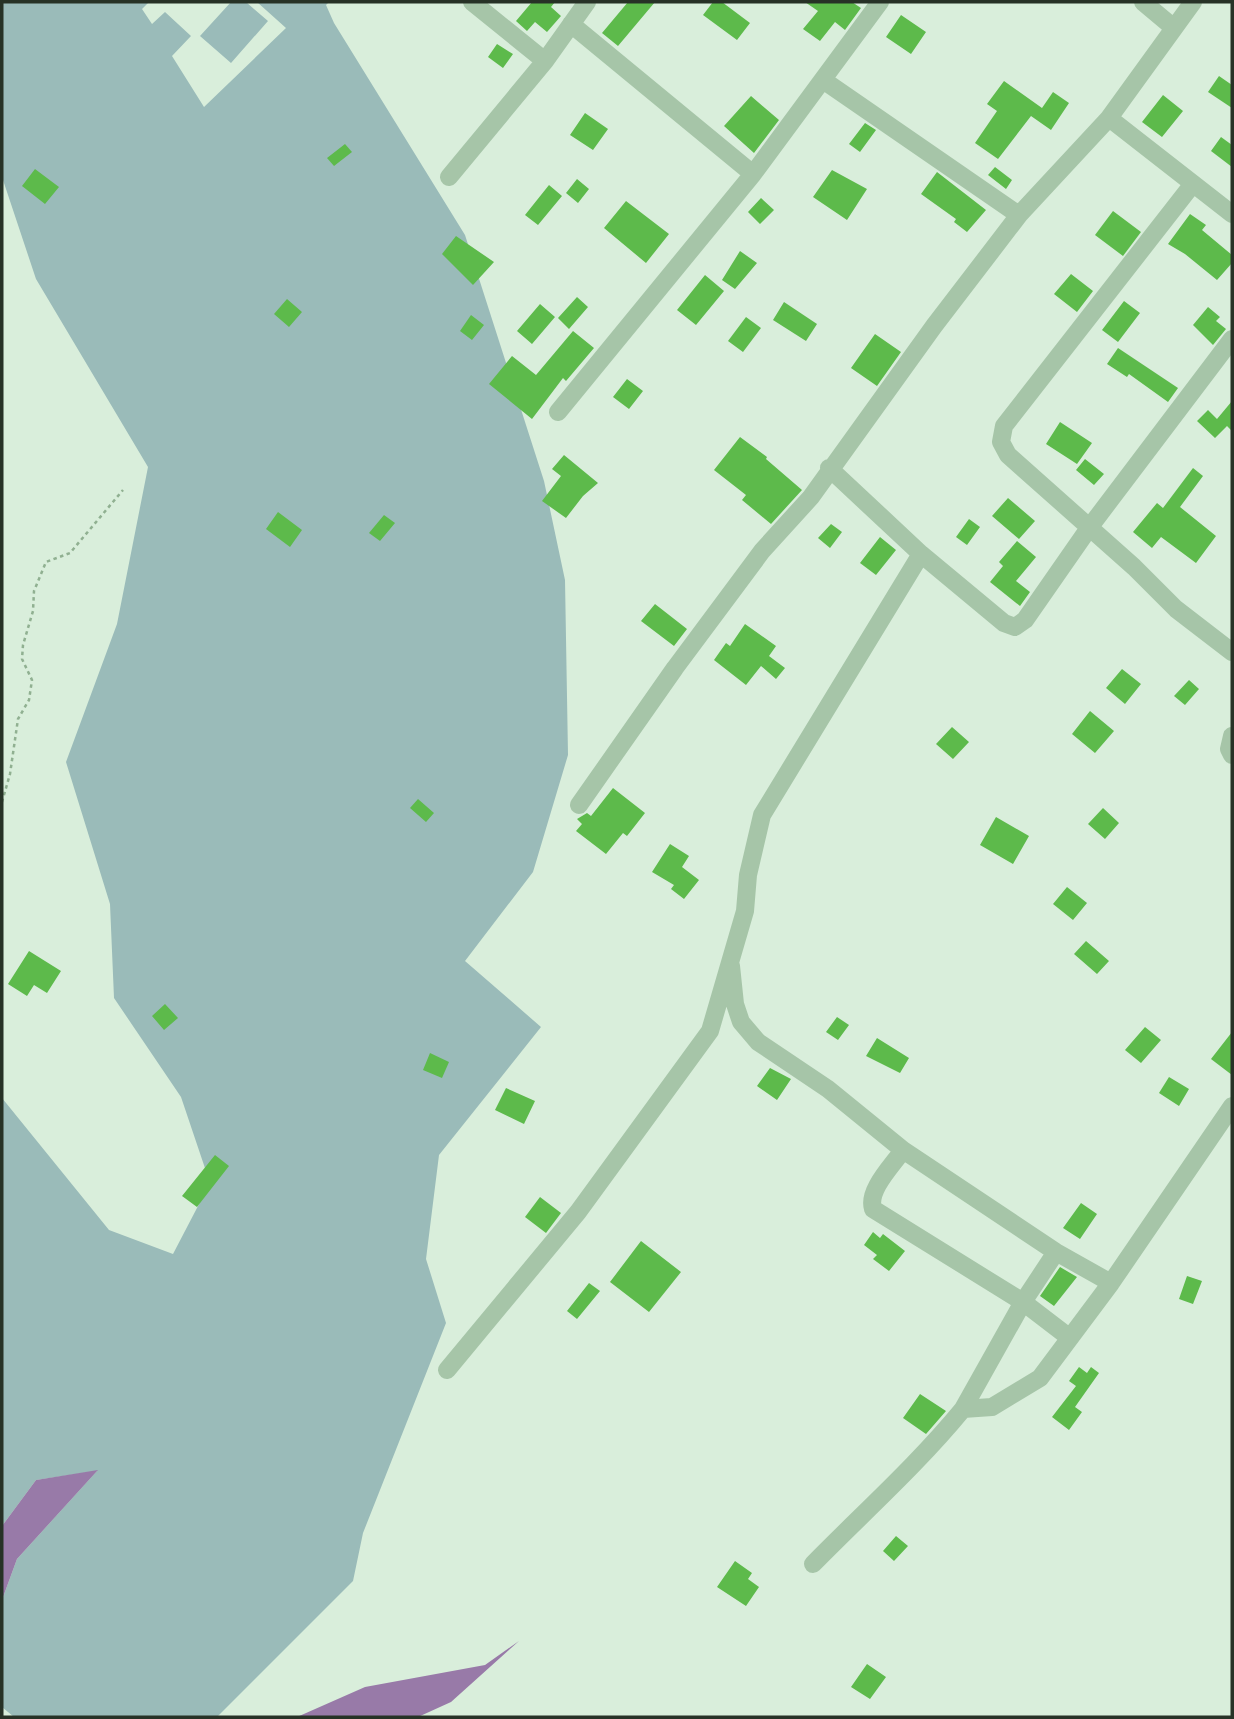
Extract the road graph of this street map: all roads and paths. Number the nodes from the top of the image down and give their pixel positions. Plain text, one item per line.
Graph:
1 (472, 2) edge
2 (587, 2) edge
3 (1143, 2) edge
4 (1193, 2) edge
5 (877, 3) edge
6 (571, 24) junction
7 (1174, 28) junction
8 (545, 61) junction
9 (823, 80) junction
10 (1109, 118) junction
11 (753, 174) junction
12 (449, 177) dead end
13 (1192, 185) junction
14 (1232, 214) edge
15 (1018, 215) junction
16 (1229, 352) edge
17 (558, 412) dead end
18 (829, 468) junction
19 (123, 490) dead end
20 (1089, 528) junction
21 (921, 554) junction
22 (1232, 652) edge
23 (1232, 736) edge
24 (1232, 755) edge
25 (2, 802) edge
26 (579, 804) dead end
27 (730, 957) junction
28 (1232, 1106) edge
29 (903, 1150) junction
30 (1056, 1252) junction
31 (1111, 1283) junction
32 (1023, 1302) junction
33 (1070, 1338) junction
34 (447, 1370) dead end
35 (962, 1409) junction
36 (813, 1564) dead end

1 - 8 street
2 - 6 street
3 - 7 street
4 - 7 street
5 - 9 street
6 - 8 street
6 - 11 street
7 - 10 street
8 - 12 street
9 - 11 street
9 - 15 street
10 - 13 street
10 - 15 street
11 - 17 street
13 - 14 street
13 - 20 street
15 - 18 street
16 - 20 street
18 - 21 street
18 - 26 street
19 - 25 path
20 - 21 street
20 - 22 street
21 - 27 street
23 - 24 street
27 - 29 street
27 - 34 street
28 - 31 street
29 - 30 street
29 - 32 street
30 - 31 street
30 - 32 street
31 - 33 street
32 - 33 street
32 - 35 street
33 - 35 street
35 - 36 street

